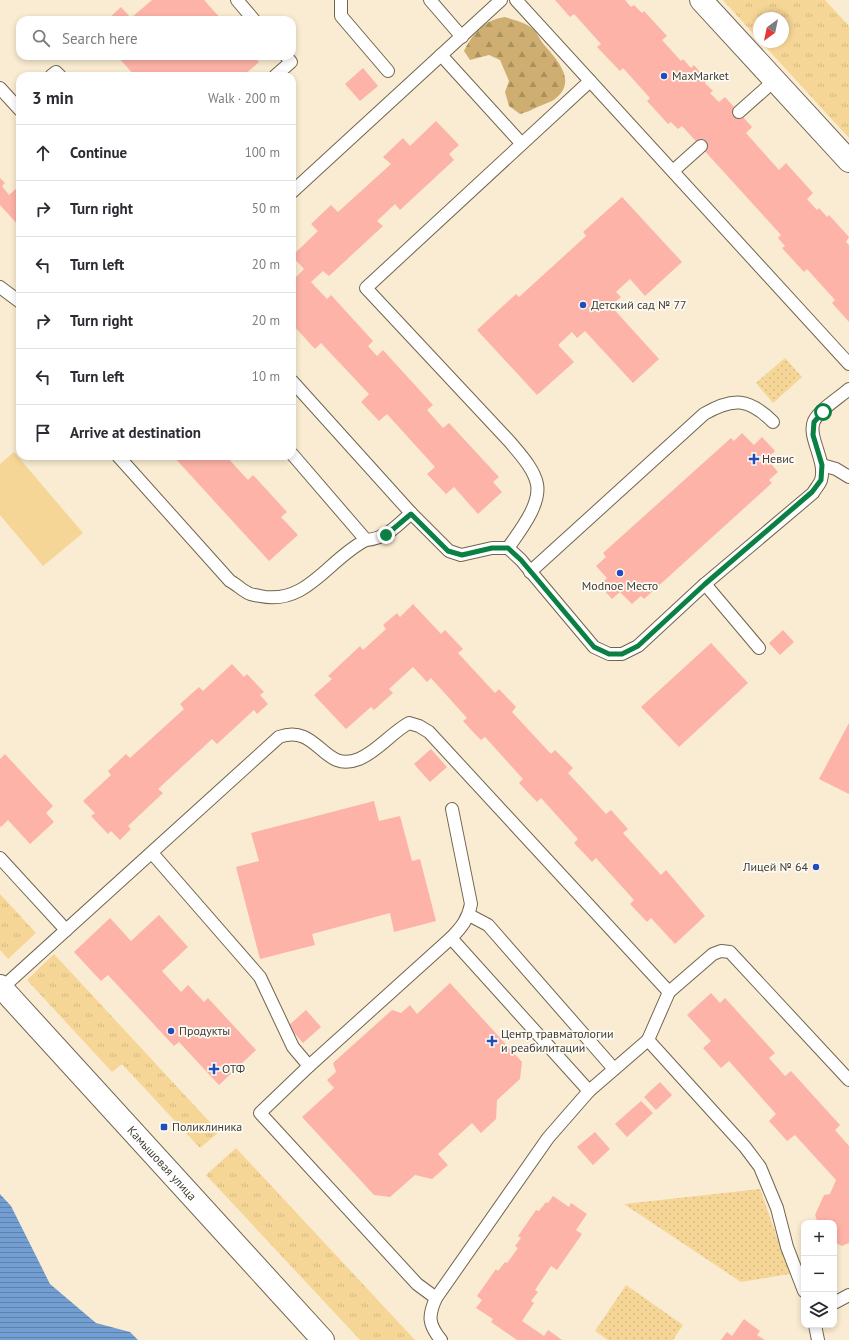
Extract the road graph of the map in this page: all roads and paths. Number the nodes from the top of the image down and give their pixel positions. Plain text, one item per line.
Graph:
1 (237, 0) edge
2 (341, 0) edge
3 (430, 0) edge
4 (501, 0) edge
5 (516, 0) edge
6 (701, 0) edge
7 (251, 16) edge
8 (462, 36) junction
9 (441, 55) junction
10 (289, 60) edge
11 (388, 71) dead end
12 (280, 72) edge
13 (590, 81) junction
14 (774, 81) junction
15 (0, 88) edge
16 (16, 104) edge
17 (739, 112) dead end
18 (521, 143) junction
19 (701, 146) dead end
20 (849, 162) edge
21 (673, 171) junction
22 (296, 188) edge
23 (0, 287) edge
24 (16, 299) edge
25 (849, 364) edge
26 (296, 385) edge
27 (849, 389) edge
28 (773, 422) dead end
29 (296, 459) edge
30 (122, 460) edge
31 (822, 465) junction
32 (849, 477) edge
33 (411, 514) junction
34 (366, 540) junction
35 (508, 548) junction
36 (530, 572) junction
37 (705, 584) junction
38 (759, 648) dead end
39 (452, 809) dead end
40 (152, 854) junction
41 (0, 858) edge
42 (469, 915) junction
43 (66, 930) junction
44 (451, 938) junction
45 (1, 987) edge
46 (669, 992) junction
47 (648, 1040) junction
48 (309, 1066) junction
49 (614, 1070) junction
50 (849, 1080) edge
51 (589, 1091) junction
52 (801, 1283) edge
53 (849, 1295) edge
54 (436, 1298) junction
55 (837, 1301) edge
56 (816, 1328) edge
57 (323, 1340) edge
58 (441, 1340) edge
59 (818, 1340) edge

1 - 7 lane
2 - 11 lane
3 - 8 lane
4 - 8 lane
5 - 13 lane
6 - 14 street
8 - 9 lane
9 - 18 lane
9 - 22 lane
10 - 12 lane
13 - 18 lane
13 - 21 lane
14 - 17 lane
14 - 20 street
15 - 16 lane
18 - 35 lane
19 - 21 lane
21 - 25 lane
23 - 24 lane
26 - 33 lane
27 - 31 lane
28 - 36 lane
29 - 34 lane
30 - 34 lane
31 - 32 lane
31 - 37 lane
33 - 34 lane
33 - 35 lane
35 - 36 lane
36 - 37 lane
37 - 38 lane
39 - 42 lane
40 - 43 lane
40 - 46 lane
40 - 48 lane
41 - 43 lane
42 - 44 lane
42 - 49 lane
43 - 45 lane
44 - 48 lane
44 - 51 lane
45 - 57 street, Камышовая улица
46 - 47 lane
46 - 50 lane
47 - 49 lane
47 - 52 lane
48 - 54 lane
49 - 51 lane
51 - 54 lane
53 - 55 lane
54 - 58 lane
56 - 59 lane

